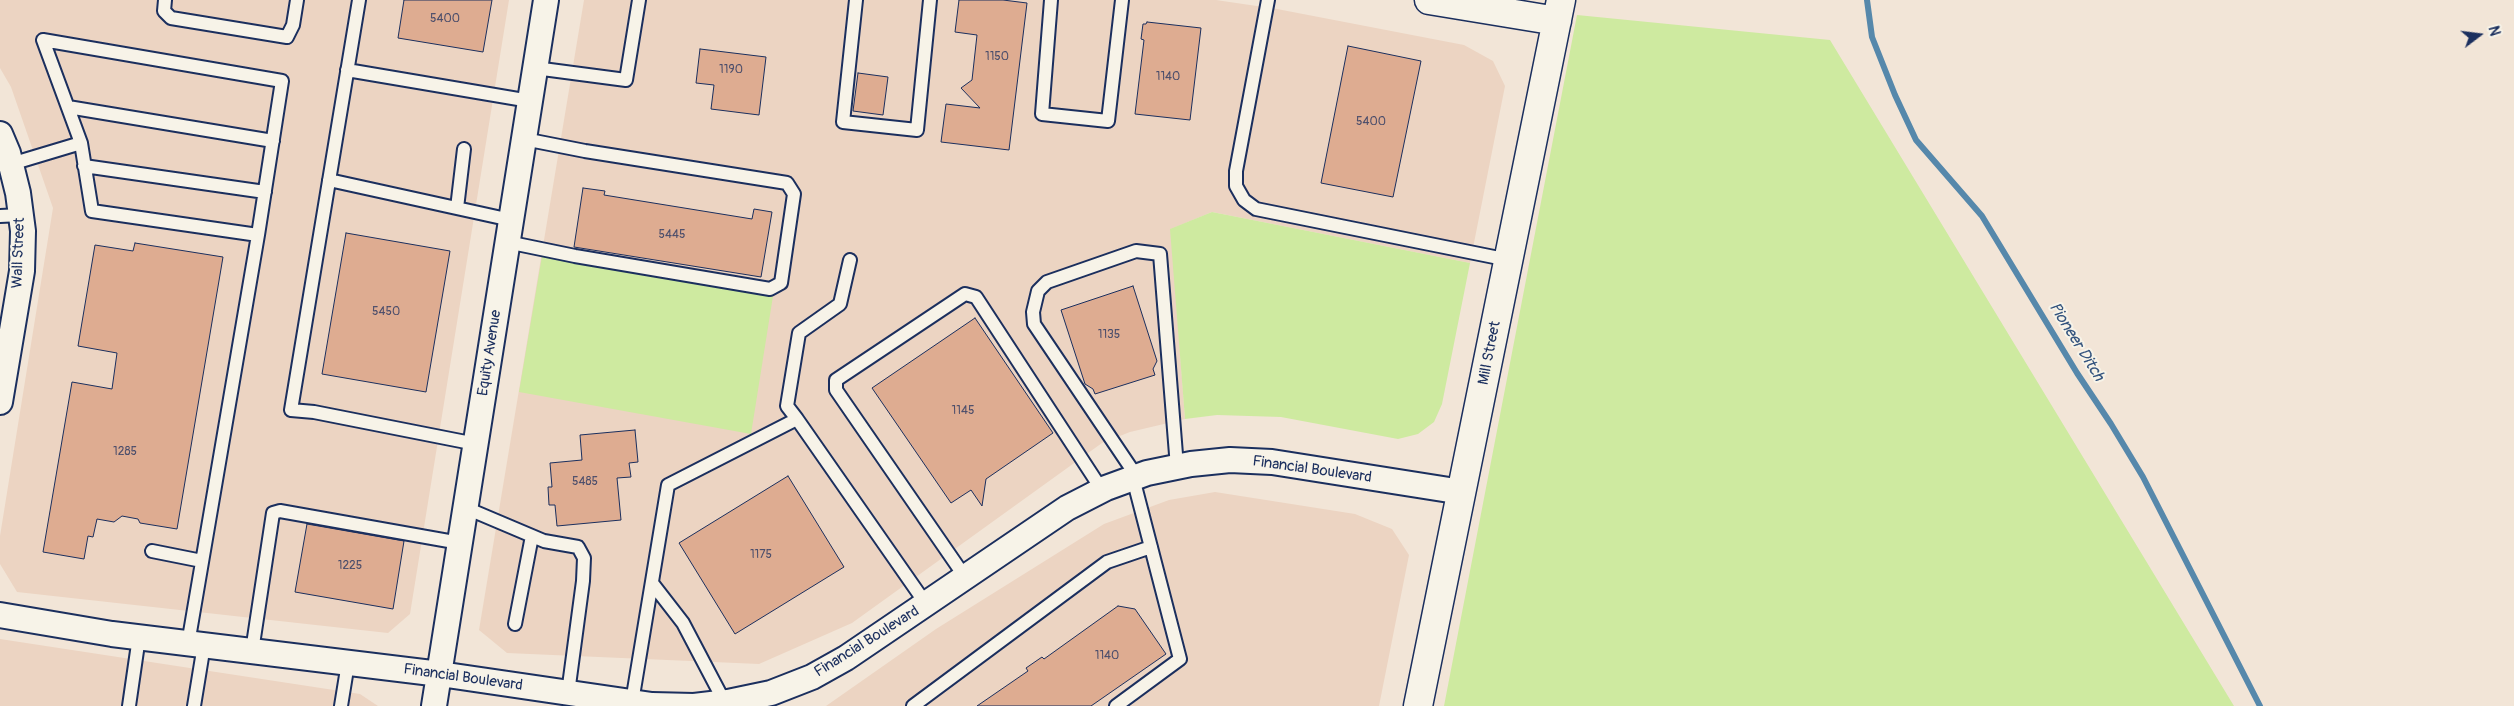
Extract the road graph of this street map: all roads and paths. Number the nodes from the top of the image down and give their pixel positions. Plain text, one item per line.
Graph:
1 (165, 0) edge
2 (297, 0) edge
3 (359, 0) edge
4 (546, 0) edge
5 (638, 0) edge
6 (856, 0) edge
7 (930, 0) edge
8 (1051, 0) edge
9 (1122, 0) edge
10 (1268, 0) edge
11 (1429, 0) edge
12 (1487, 4) edge
13 (1559, 10) edge
14 (535, 68) junction
15 (347, 70) junction
16 (530, 101) junction
17 (68, 107) junction
18 (0, 134) edge
19 (524, 139) junction
20 (273, 141) junction
21 (81, 143) junction
22 (464, 149) dead end
23 (11, 164) junction
24 (84, 166) junction
25 (329, 180) junction
26 (265, 192) junction
27 (456, 208) junction
28 (10, 216) edge
29 (509, 231) junction
30 (258, 235) junction
31 (850, 260) dead end
32 (1509, 260) junction
33 (0, 402) edge
34 (797, 419) junction
35 (476, 444) junction
36 (1177, 466) junction
37 (1135, 477) junction
38 (1102, 490) junction
39 (1462, 492) junction
40 (466, 508) junction
41 (532, 536) junction
42 (460, 543) junction
43 (1151, 547) junction
44 (152, 551) dead end
45 (202, 562) junction
46 (965, 577) junction
47 (652, 583) junction
48 (926, 604) junction
49 (0, 615) edge
50 (515, 624) dead end
51 (139, 637) junction
52 (196, 644) junction
53 (252, 651) junction
54 (348, 663) junction
55 (440, 674) junction
56 (568, 693) junction
57 (773, 699) edge
58 (632, 702) junction
59 (726, 702) junction
60 (129, 706) edge
61 (194, 706) edge
62 (341, 706) edge
63 (434, 706) edge
64 (913, 706) edge
65 (1116, 706) edge
66 (1418, 706) edge

1 - 2 lane
3 - 15 lane
4 - 14 street, Equity Avenue
5 - 14 lane
6 - 7 lane
8 - 9 lane
10 - 32 lane
11 - 12 main road
12 - 13 main road
13 - 32 main road, Mill Street
14 - 16 street, Equity Avenue
15 - 16 lane
15 - 25 lane
16 - 19 street, Equity Avenue
17 - 20 lane
17 - 20 lane
17 - 21 lane
18 - 23 street, Wall Street
19 - 29 street, Equity Avenue
19 - 29 lane
20 - 26 lane
21 - 23 lane
21 - 24 lane
22 - 27 lane
23 - 28 street, Wall Street
24 - 26 lane
24 - 30 lane
25 - 27 lane
25 - 35 lane
26 - 30 lane
27 - 29 lane
28 - 33 street, Wall Street
29 - 35 street, Equity Avenue
30 - 45 lane
31 - 34 lane
32 - 39 main road, Mill Street
34 - 47 lane
34 - 48 lane
35 - 40 street, Equity Avenue
36 - 37 street, Financial Boulevard
36 - 37 lane
36 - 39 street, Financial Boulevard
37 - 38 street, Financial Boulevard
37 - 43 lane
38 - 46 street, Financial Boulevard
38 - 46 lane
39 - 66 main road, Mill Street
40 - 41 lane
40 - 42 street, Equity Avenue
41 - 50 lane
41 - 56 lane
42 - 53 lane
42 - 55 street, Equity Avenue
43 - 64 lane
43 - 65 lane
44 - 45 lane
45 - 52 lane
46 - 48 street, Financial Boulevard
47 - 58 lane
47 - 59 lane
48 - 57 street, Financial Boulevard
49 - 51 street, Financial Boulevard
51 - 52 street, Financial Boulevard
51 - 60 lane
52 - 53 street, Financial Boulevard
52 - 61 lane
53 - 54 street, Financial Boulevard
54 - 55 street, Financial Boulevard
54 - 62 lane
55 - 56 street, Financial Boulevard
55 - 63 street, Equity Avenue
56 - 58 street, Financial Boulevard
57 - 59 street, Financial Boulevard
58 - 59 street, Financial Boulevard

